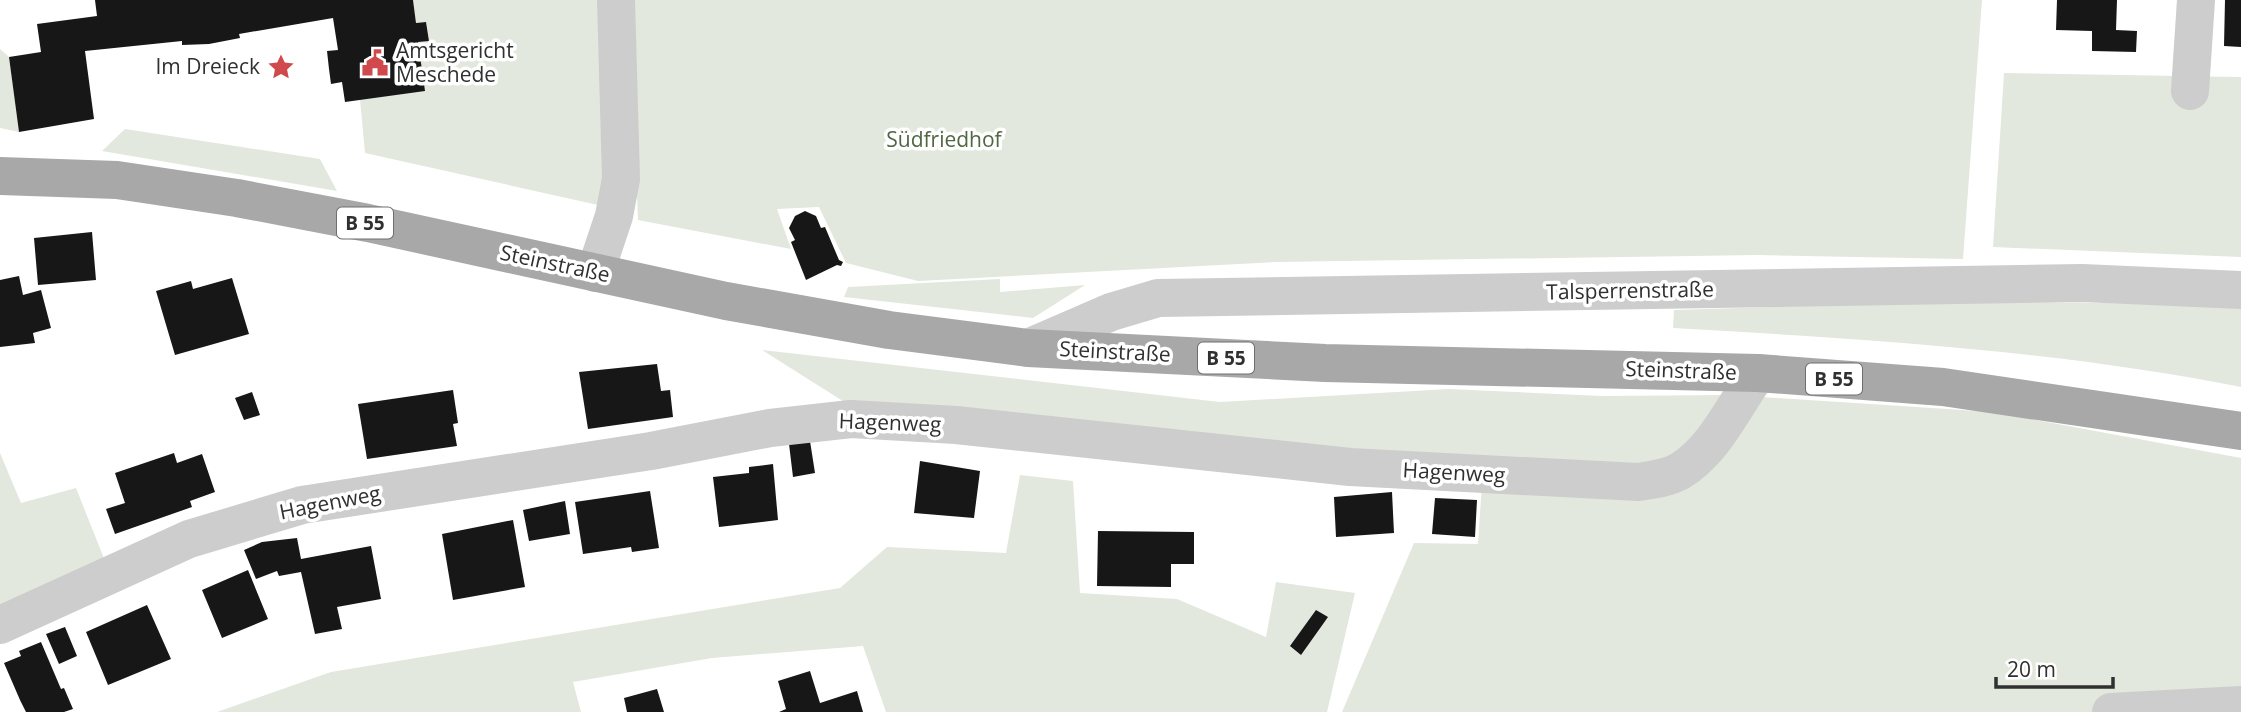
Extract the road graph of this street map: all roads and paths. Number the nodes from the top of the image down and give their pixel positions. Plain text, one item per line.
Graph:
1 (616, 0) edge
2 (2196, 0) edge
3 (2190, 91) dead end
4 (0, 176) edge
5 (595, 273) junction
6 (2241, 290) edge
7 (1028, 348) junction
8 (1758, 373) junction
9 (2241, 431) edge
10 (0, 625) edge
11 (2241, 705) edge
12 (2110, 712) edge

1 - 5 street
2 - 3 street
4 - 5 main road, Steinstraße / B 55
5 - 7 main road, Steinstraße / B 55
6 - 7 street, Talsperrenstraße
7 - 8 main road, Steinstraße / B 55
8 - 9 main road, Steinstraße / B 55
8 - 10 street, Hagenweg
11 - 12 street

